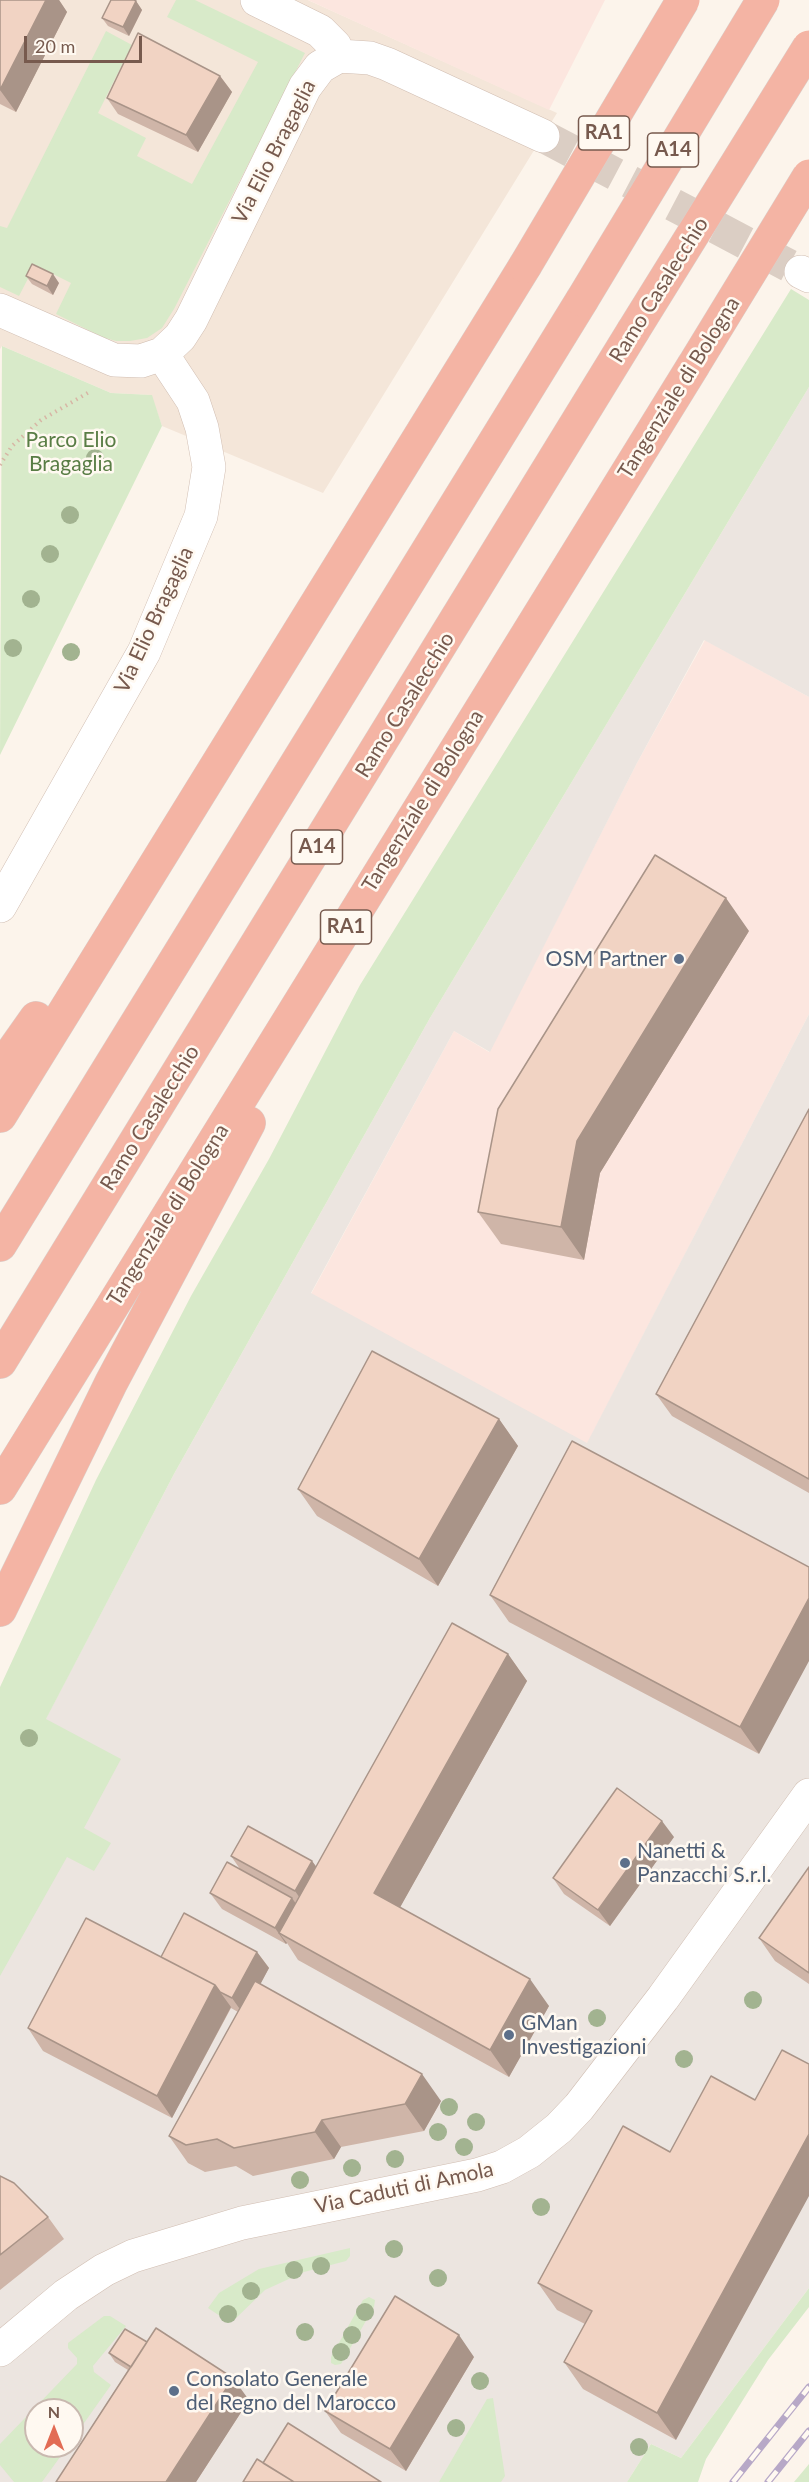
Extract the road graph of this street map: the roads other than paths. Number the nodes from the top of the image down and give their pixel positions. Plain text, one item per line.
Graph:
1 (257, 0) edge
2 (683, 0) edge
3 (763, 0) edge
4 (809, 47) edge
5 (339, 56) junction
6 (543, 136) tunnel mouth
7 (809, 176) edge
8 (0, 310) edge
9 (162, 354) junction
10 (226, 746) junction
11 (405, 831) junction
12 (0, 906) edge
13 (0, 1069) edge
14 (0, 1116) edge
15 (0, 1245) edge
16 (0, 1362) edge
17 (0, 1488) edge
18 (0, 1610) edge
19 (809, 1795) edge
20 (0, 2349) edge

1 - 5 street
2 - 10 highway, RA1, bridge
3 - 15 highway, A14, bridge
4 - 16 highway, Ramo Casalecchio / A14, bridge
5 - 6 street
5 - 9 street, Via Elio Bragaglia
7 - 11 highway, Tangenziale di Bologna / RA1, bridge
8 - 9 street
9 - 12 street, Via Elio Bragaglia
10 - 13 highway
10 - 14 highway, RA1
11 - 17 highway, Tangenziale di Bologna / RA1
11 - 18 highway
19 - 20 street, Via Caduti di Amola

